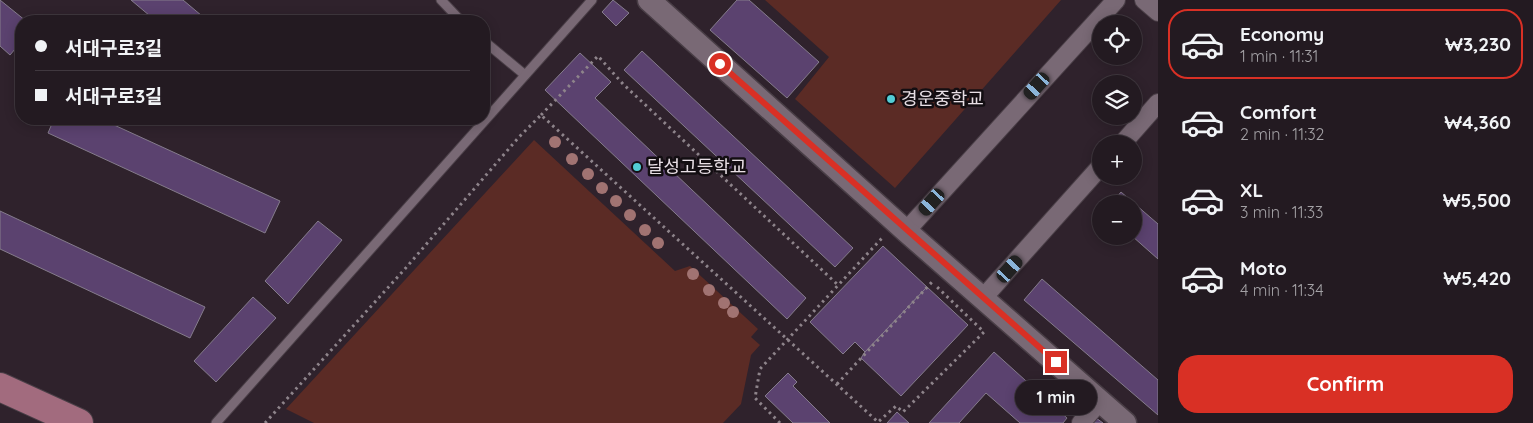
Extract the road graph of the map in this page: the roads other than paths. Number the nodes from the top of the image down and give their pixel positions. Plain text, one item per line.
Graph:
1 (441, 0) edge
2 (592, 0) edge
3 (649, 0) edge
4 (1116, 0) edge
5 (1144, 0) edge
6 (1158, 12) edge
7 (455, 15) edge
8 (490, 46) edge
9 (525, 75) junction
10 (1158, 103) edge
11 (490, 114) edge
12 (481, 125) edge
13 (1130, 135) edge
14 (1092, 176) edge
15 (898, 237) junction
16 (983, 298) junction
17 (0, 387) edge
18 (1100, 401) junction
19 (79, 423) edge
20 (216, 423) edge
21 (1081, 423) edge
22 (1125, 423) edge

1 - 7 lane
2 - 9 lane
3 - 15 street
4 - 15 street
5 - 6 street
8 - 9 lane
9 - 11 lane
10 - 13 street
12 - 20 lane
14 - 16 street
15 - 16 street
16 - 18 street
17 - 19 main road
18 - 21 street
18 - 22 street

